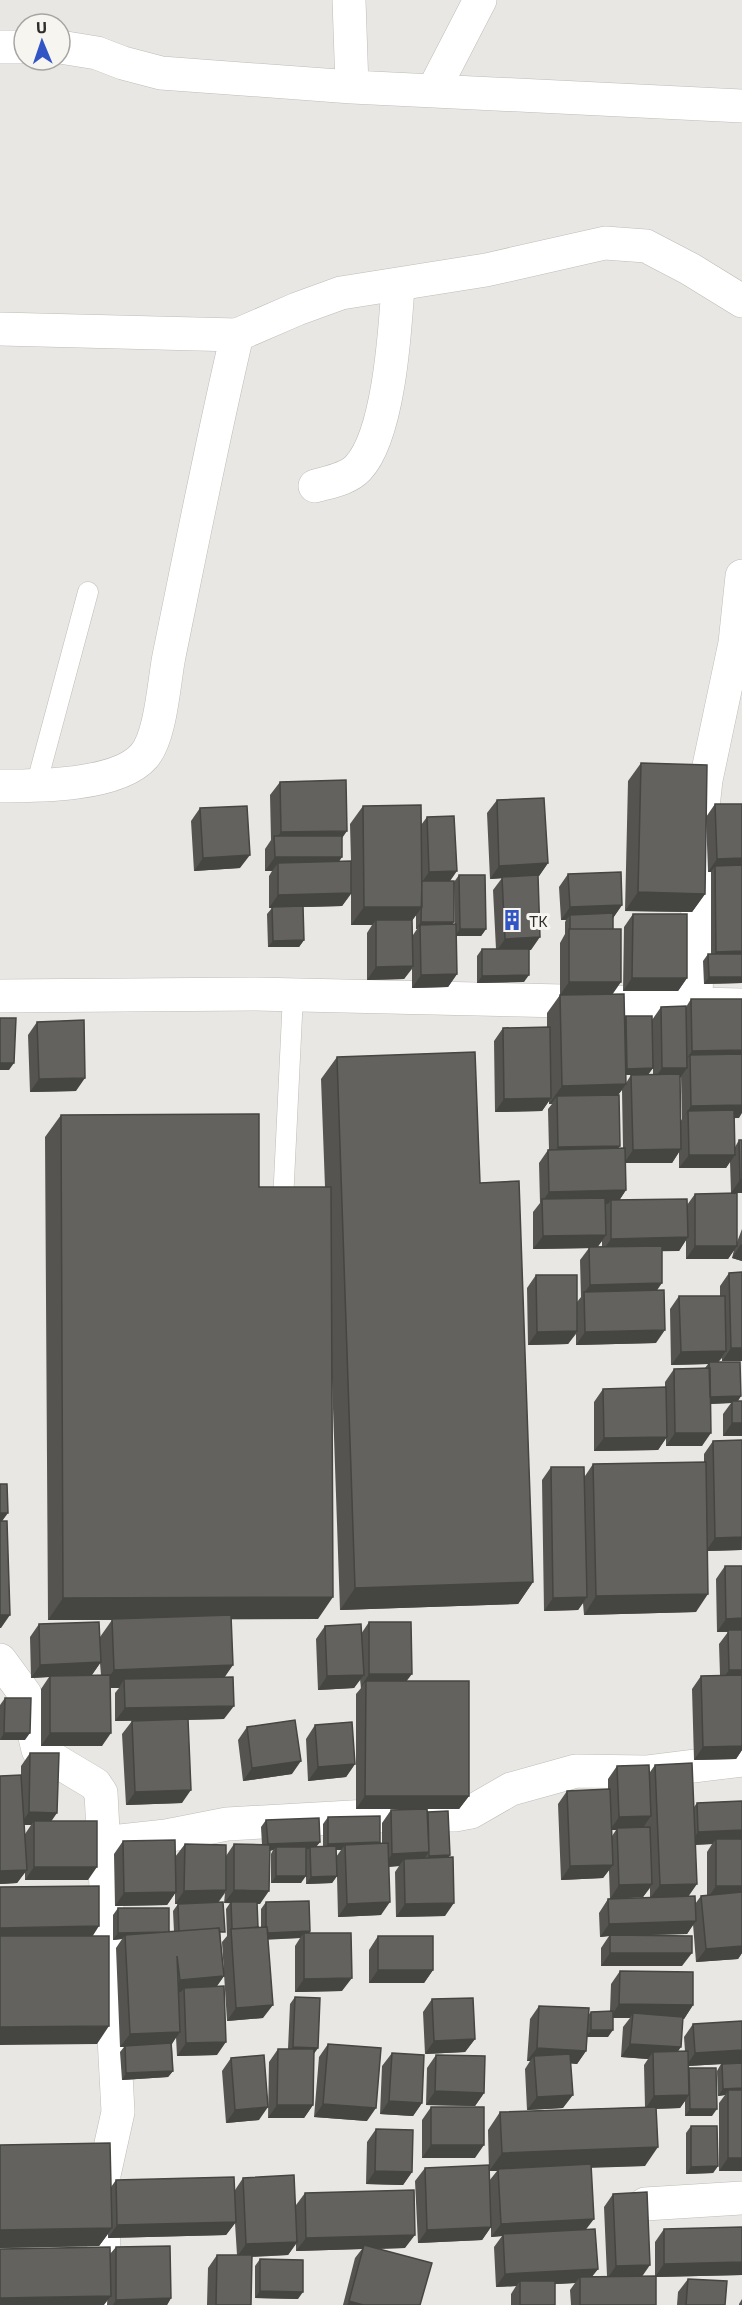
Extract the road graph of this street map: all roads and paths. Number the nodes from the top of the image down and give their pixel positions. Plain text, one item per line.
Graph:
1 (349, 0) edge
2 (480, 0) edge
3 (72, 49) edge
4 (352, 87) junction
5 (434, 89) junction
6 (742, 106) edge
7 (398, 286) junction
8 (742, 302) edge
9 (0, 329) edge
10 (237, 335) junction
11 (315, 486) dead end
12 (742, 576) edge
13 (88, 592) dead end
14 (0, 786) edge
15 (36, 786) junction
16 (293, 995) junction
17 (0, 996) edge
18 (696, 1005) junction
19 (742, 1005) edge
20 (284, 1202) edge
21 (0, 1660) edge
22 (742, 1760) edge
23 (102, 1843) junction
24 (742, 2198) edge
25 (645, 2204) edge
26 (103, 2305) edge

1 - 4 street
2 - 5 street
3 - 4 street
4 - 5 street
5 - 6 street
7 - 8 street
7 - 10 street
7 - 11 street
9 - 10 street
10 - 15 street
12 - 18 street
13 - 15 lane
14 - 15 street
16 - 17 street
16 - 18 street
16 - 20 lane
18 - 19 street
21 - 23 street
22 - 23 street
23 - 26 street
24 - 25 street

